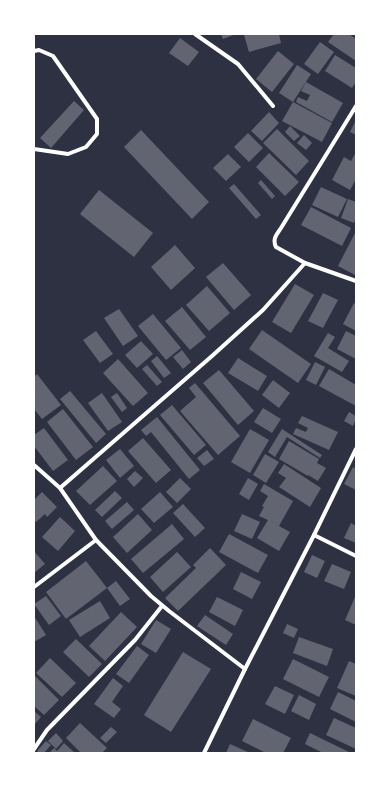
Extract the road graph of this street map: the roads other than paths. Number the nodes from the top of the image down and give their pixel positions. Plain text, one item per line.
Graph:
1 (196, 34) edge
2 (34, 51) edge
3 (273, 106) dead end
4 (356, 106) edge
5 (34, 149) edge
6 (305, 263) junction
7 (356, 281) edge
8 (356, 449) edge
9 (34, 465) edge
10 (60, 488) junction
11 (314, 536) junction
12 (96, 540) junction
13 (356, 556) edge
14 (34, 588) edge
15 (162, 606) junction
16 (245, 669) junction
17 (34, 749) edge
18 (204, 753) edge

1 - 3 street
2 - 5 street
4 - 6 street
6 - 7 street
6 - 10 street
8 - 11 street
9 - 10 street
10 - 12 street
11 - 13 street
11 - 16 street
12 - 14 street
12 - 15 street
15 - 16 street
15 - 17 street
16 - 18 street

